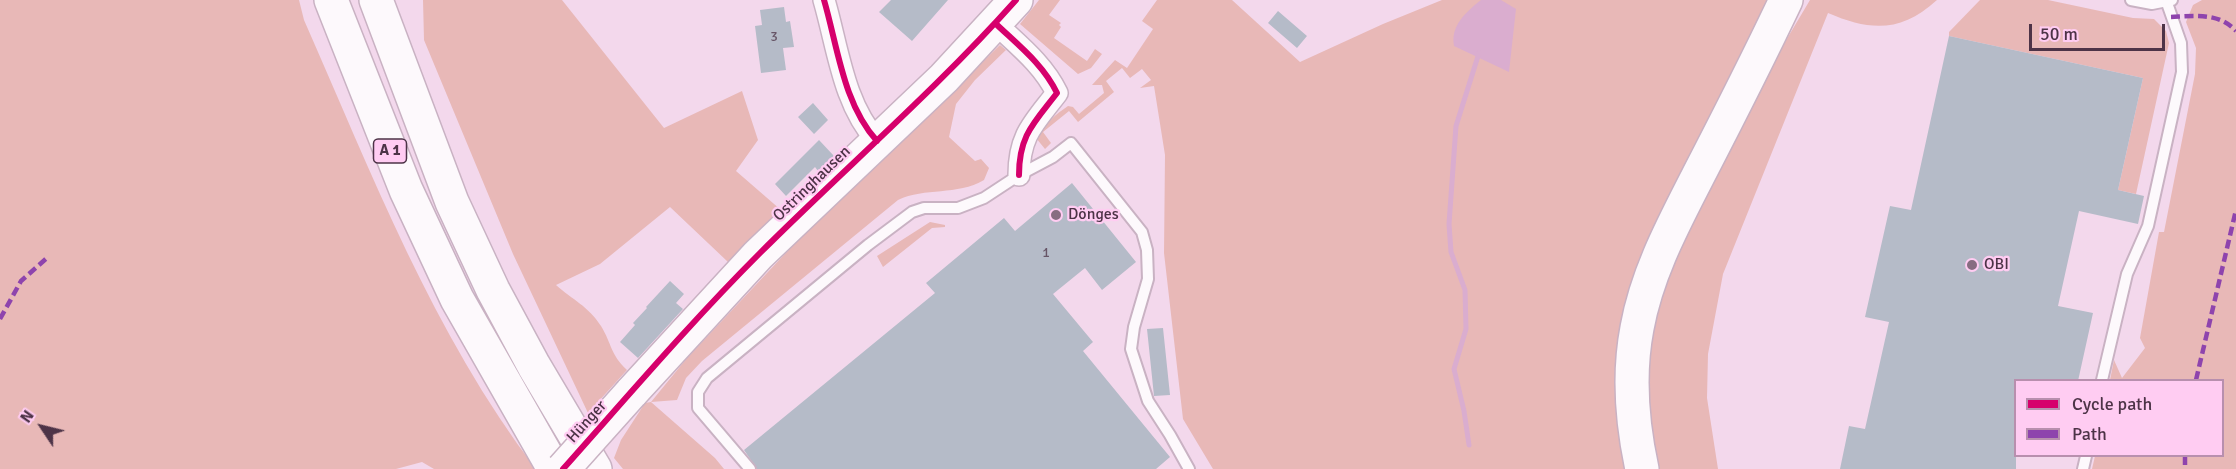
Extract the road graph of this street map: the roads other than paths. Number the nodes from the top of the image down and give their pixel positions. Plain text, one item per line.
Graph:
1 (331, 0) edge
2 (376, 0) edge
3 (824, 0) edge
4 (2132, 0) edge
5 (2170, 1) edge
6 (1784, 6) edge
7 (1006, 12) edge
8 (877, 141) junction
9 (1019, 175) junction
10 (2102, 379) edge
11 (631, 393) joint
12 (554, 469) edge
13 (563, 469) edge
14 (595, 469) edge
15 (750, 469) edge
16 (1189, 469) edge
17 (1642, 469) edge

1 - 12 main road, A 1
2 - 14 main road, A 1
3 - 8 street
4 - 5 lane
5 - 10 lane
6 - 17 main road
7 - 8 main road, Ostringhausen
7 - 9 street
8 - 11 main road, Ostringhausen
9 - 15 lane
9 - 16 lane
11 - 13 main road, Hünger, bridge

